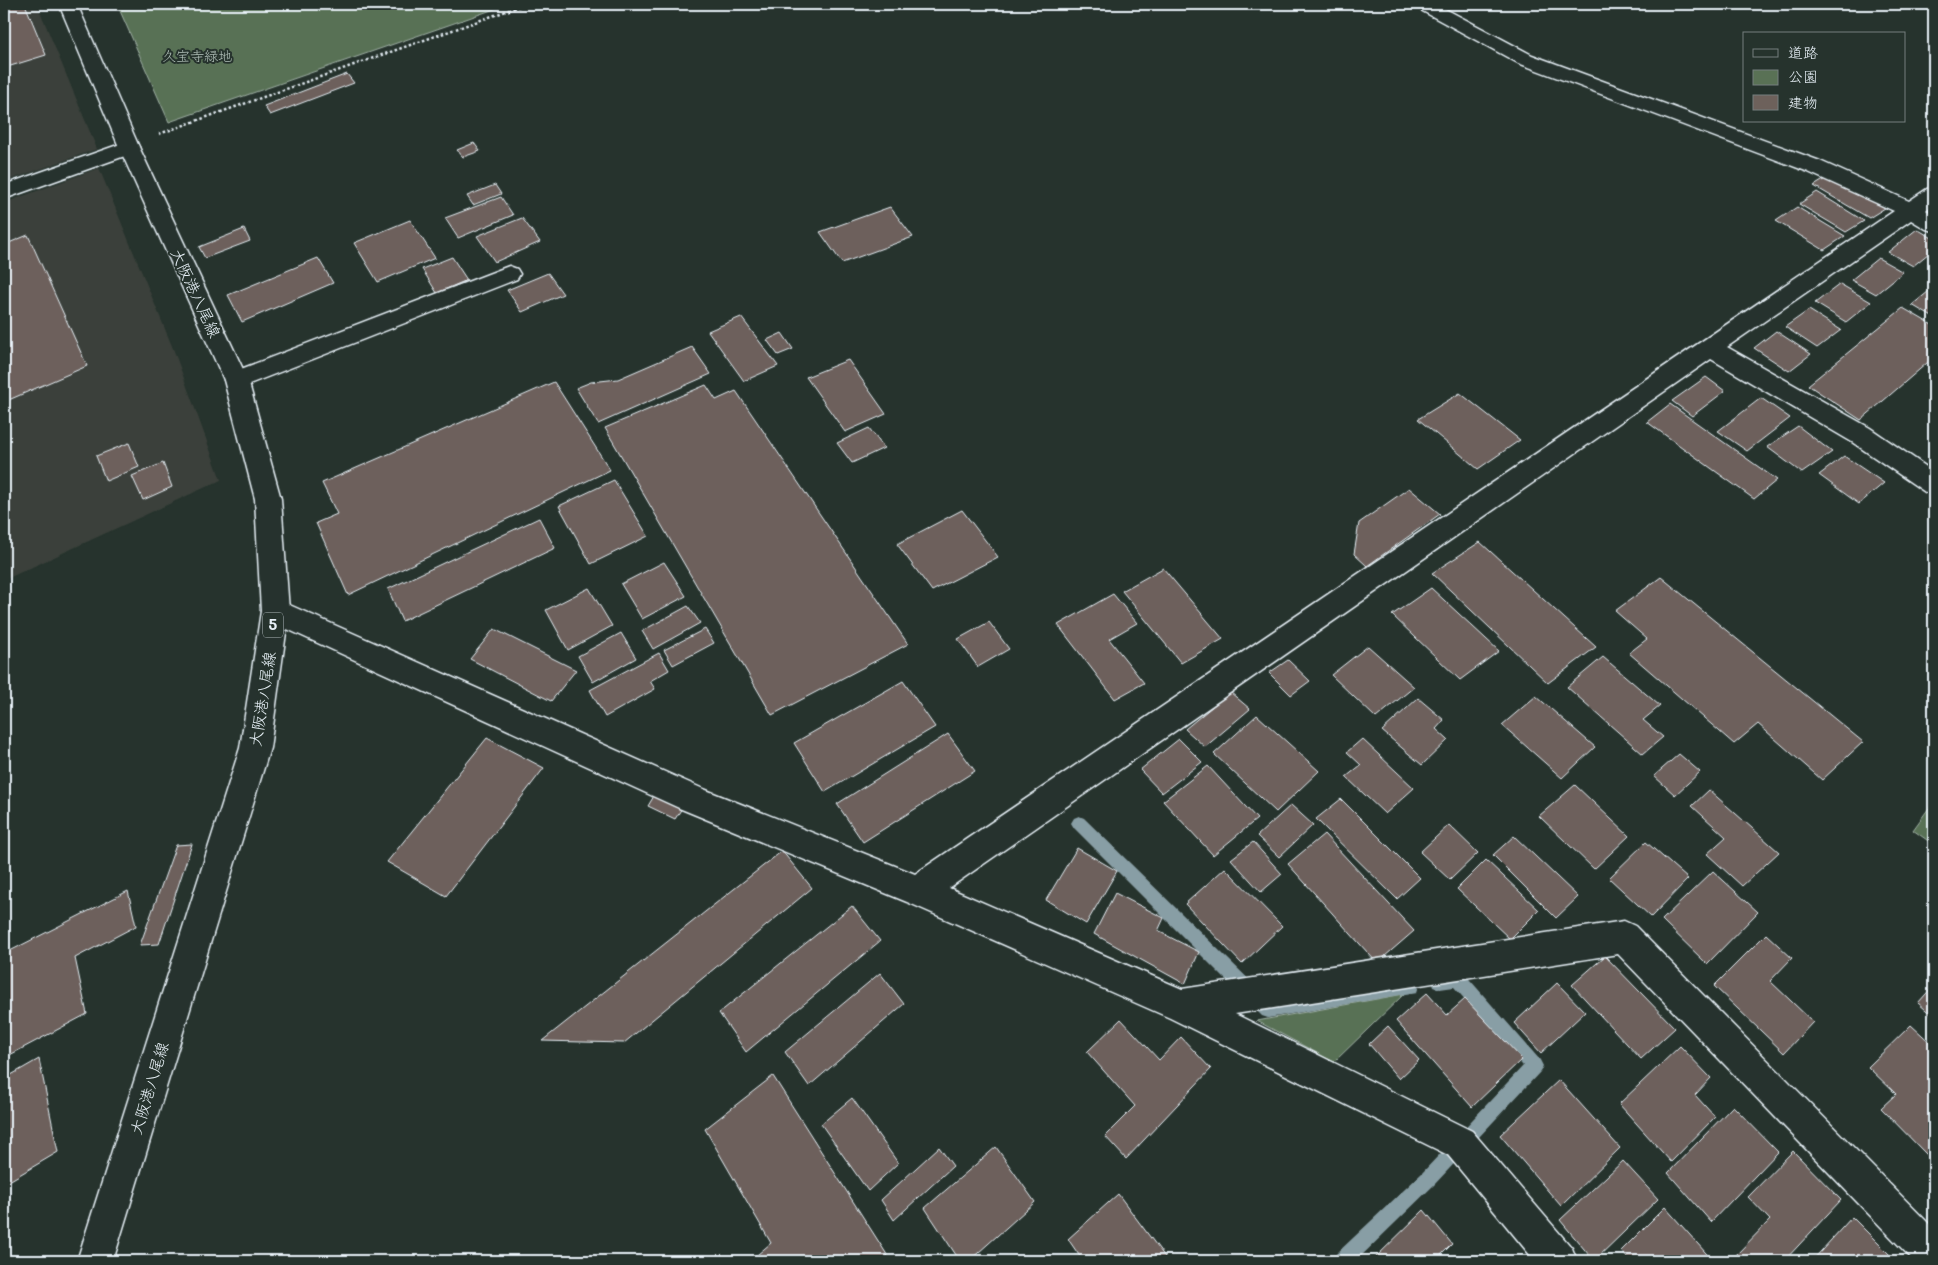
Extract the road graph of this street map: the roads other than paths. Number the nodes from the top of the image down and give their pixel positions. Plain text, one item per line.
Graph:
1 (68, 4) edge
2 (1423, 4) edge
3 (129, 147) junction
4 (4, 192) edge
5 (1934, 194) edge
6 (1910, 209) junction
7 (1934, 224) edge
8 (509, 274) dead end
9 (1708, 347) junction
10 (236, 380) junction
11 (1934, 485) edge
12 (275, 611) junction
13 (918, 891) junction
14 (1182, 1006) junction
15 (1934, 1255) edge
16 (94, 1261) edge
17 (1558, 1261) edge

1 - 3 street, 大阪港八尾線 / 5
2 - 6 street
3 - 4 street
3 - 10 street, 大阪港八尾線 / 5
5 - 6 street
6 - 7 street
6 - 9 street
8 - 10 street
9 - 11 street
9 - 13 street
10 - 12 street, 大阪港八尾線 / 5
12 - 13 street
12 - 16 street, 大阪港八尾線 / 5
13 - 14 street
14 - 15 street
14 - 17 street

